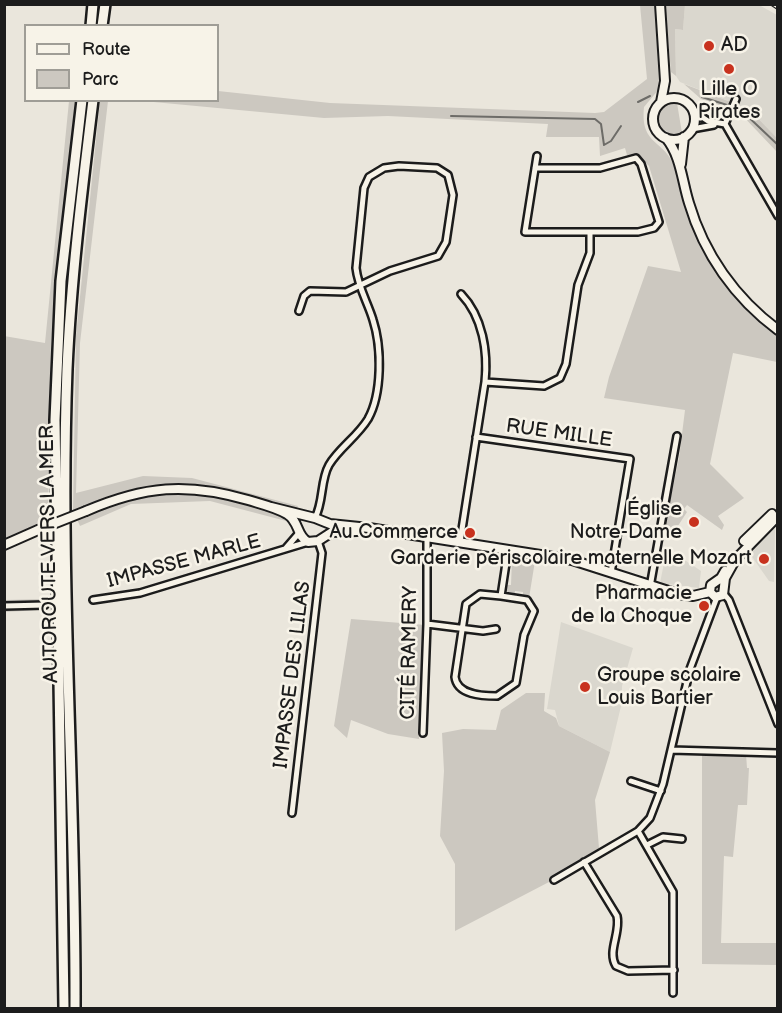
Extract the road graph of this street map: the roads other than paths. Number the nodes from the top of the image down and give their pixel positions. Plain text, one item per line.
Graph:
1 (93, 4) edge
2 (105, 4) edge
3 (660, 4) edge
4 (91, 24) edge
5 (102, 24) edge
6 (665, 65) junction
7 (677, 98) junction
8 (736, 99) dead end
9 (81, 102) edge
10 (93, 102) edge
11 (661, 102) junction
12 (693, 111) junction
13 (725, 124) junction
14 (692, 129) junction
15 (684, 136) junction
16 (666, 138) junction
17 (537, 156) dead end
18 (536, 168) junction
19 (682, 175) junction
20 (777, 216) edge
21 (590, 232) junction
22 (360, 287) junction
23 (461, 294) dead end
24 (299, 311) dead end
25 (777, 330) edge
26 (485, 382) junction
27 (677, 436) dead end
28 (476, 437) junction
29 (271, 507) junction
30 (777, 511) edge
31 (777, 516) edge
32 (315, 518) junction
33 (379, 530) junction
34 (299, 531) junction
35 (427, 537) junction
36 (320, 539) junction
37 (308, 542) junction
38 (460, 542) junction
39 (4, 545) edge
40 (508, 550) junction
41 (282, 551) junction
42 (611, 573) junction
43 (651, 587) junction
44 (719, 592) junction
45 (501, 596) junction
46 (93, 600) dead end
47 (45, 605) dead end
48 (4, 606) edge
49 (427, 624) junction
50 (462, 629) junction
51 (496, 629) dead end
52 (777, 724) edge
53 (423, 733) dead end
54 (671, 750) junction
55 (777, 753) edge
56 (631, 782) dead end
57 (660, 791) junction
58 (292, 813) dead end
59 (638, 831) junction
60 (682, 839) dead end
61 (646, 845) junction
62 (584, 862) junction
63 (554, 880) dead end
64 (674, 970) junction
65 (673, 993) dead end
66 (64, 1008) edge
67 (75, 1008) edge

1 - 4 highway
2 - 5 highway
3 - 6 main road
6 - 7 main road
6 - 11 main road
7 - 11 main road
7 - 12 main road
8 - 13 street
9 - 66 highway
10 - 67 highway, AUTOROUTE VERS LA MER
11 - 16 main road
12 - 13 street
12 - 14 main road
13 - 14 street
13 - 20 street
14 - 15 main road
15 - 16 main road
15 - 19 main road
16 - 19 main road
17 - 18 street
18 - 21 street
18 - 21 street
19 - 25 main road
21 - 26 street
22 - 22 street
22 - 24 street
22 - 32 street
23 - 26 street, RUE MILLE
26 - 28 street, RUE MILLE
27 - 43 street
28 - 38 street, RUE MILLE
28 - 42 street, RUE MILLE
29 - 32 main road
29 - 34 main road
29 - 39 main road, bridge
30 - 44 main road
31 - 44 main road
32 - 33 main road
32 - 34 main road
32 - 36 main road
33 - 35 main road
33 - 36 main road
34 - 37 main road
34 - 41 street, IMPASSE MARLE
35 - 38 main road
35 - 49 street, CITÉ RAMERY
36 - 37 main road
36 - 58 street, IMPASSE DES LILAS
37 - 41 street, IMPASSE MARLE
38 - 40 main road
40 - 42 main road
40 - 45 street
41 - 46 street, IMPASSE MARLE
42 - 43 main road
43 - 44 main road
44 - 52 street
44 - 54 street
45 - 50 street
45 - 50 street
47 - 48 street
49 - 50 street
49 - 53 street, CITÉ RAMERY
50 - 51 street
54 - 55 street
54 - 57 street
56 - 57 street
57 - 59 street
59 - 61 street
59 - 62 street
60 - 61 street
61 - 64 street
62 - 63 street
62 - 64 street
64 - 65 street

